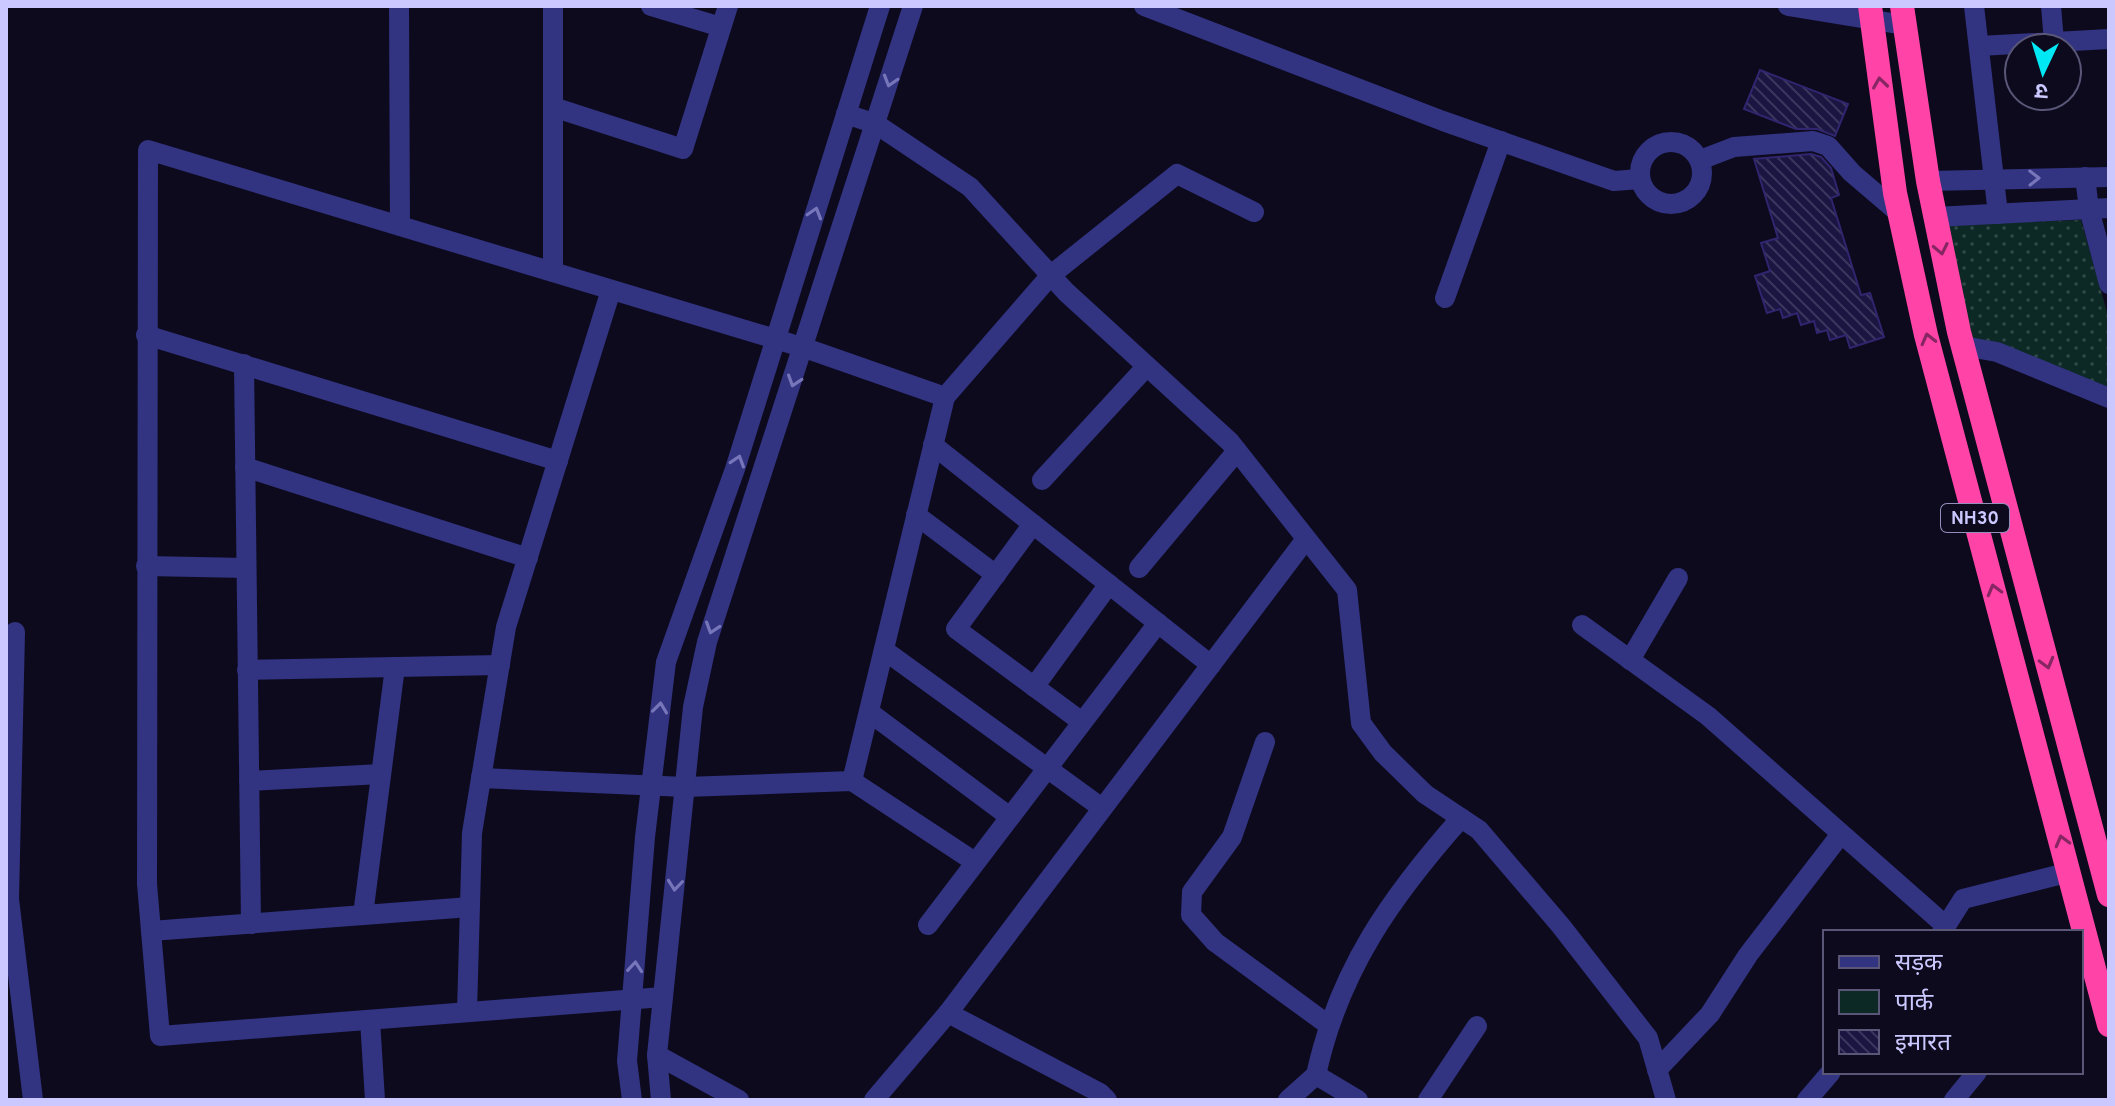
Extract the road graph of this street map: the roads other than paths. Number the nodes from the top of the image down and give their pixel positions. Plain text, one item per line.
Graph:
1 (399, 6) edge
2 (553, 6) edge
3 (651, 6) edge
4 (728, 6) edge
5 (880, 6) edge
6 (913, 6) edge
7 (1144, 6) edge
8 (1788, 6) edge
9 (1974, 6) edge
10 (2051, 6) edge
11 (1870, 13) edge
12 (1903, 16) edge
13 (721, 27) junction
14 (2053, 32) edge
15 (2109, 39) edge
16 (2083, 40) edge
17 (2003, 45) edge
18 (1979, 46) junction
19 (553, 107) junction
20 (846, 114) junction
21 (876, 124) junction
22 (1501, 141) junction
23 (1700, 160) junction
24 (2085, 177) junction
25 (2109, 177) edge
26 (1640, 179) junction
27 (1994, 179) junction
28 (1928, 181) junction
29 (2099, 209) edge
30 (1254, 212) dead end
31 (1900, 214) junction
32 (1998, 214) junction
33 (1935, 217) junction
34 (400, 226) junction
35 (553, 272) junction
36 (1051, 275) junction
37 (2109, 284) edge
38 (611, 290) junction
39 (1445, 298) dead end
40 (146, 335) junction
41 (776, 340) junction
42 (1963, 346) junction
43 (805, 348) junction
44 (244, 364) junction
45 (1147, 366) junction
46 (945, 397) junction
47 (2109, 398) edge
48 (933, 445) junction
49 (1237, 451) junction
50 (558, 461) junction
51 (245, 467) junction
52 (1042, 480) dead end
53 (916, 515) junction
54 (1033, 524) junction
55 (1306, 539) junction
56 (528, 558) junction
57 (146, 566) junction
58 (246, 568) junction
59 (1139, 568) dead end
60 (996, 575) junction
61 (1678, 578) dead end
62 (1109, 584) junction
63 (1158, 623) junction
64 (1582, 625) dead end
65 (15, 632) dead end
66 (884, 650) junction
67 (1630, 660) junction
68 (500, 665) junction
69 (1211, 665) junction
70 (395, 667) junction
71 (247, 670) junction
72 (1034, 687) junction
73 (869, 712) junction
74 (1082, 722) junction
75 (1265, 742) dead end
76 (1046, 769) junction
77 (381, 774) junction
78 (481, 778) junction
79 (249, 781) junction
80 (852, 781) junction
81 (651, 785) junction
82 (685, 787) junction
83 (1102, 808) junction
84 (1010, 817) junction
85 (1461, 818) junction
86 (1841, 834) junction
87 (975, 862) junction
88 (2070, 872) junction
89 (2109, 895) edge
90 (470, 907) junction
91 (363, 915) junction
92 (251, 924) junction
93 (928, 925) dead end
94 (1944, 929) edge
95 (151, 931) junction
96 (663, 997) junction
97 (632, 999) junction
98 (467, 1012) junction
99 (948, 1013) junction
100 (370, 1020) junction
101 (1327, 1024) junction
102 (2109, 1025) edge
103 (1477, 1026) dead end
104 (657, 1055) junction
105 (1657, 1070) junction
106 (1829, 1074) edge
107 (1975, 1074) edge
108 (1316, 1075) junction
109 (33, 1100) edge
110 (375, 1100) edge
111 (632, 1100) edge
112 (661, 1100) edge
113 (739, 1100) edge
114 (874, 1100) edge
115 (1107, 1100) edge
116 (1288, 1100) edge
117 (1358, 1100) edge
118 (1428, 1100) edge
119 (1666, 1100) edge
120 (1807, 1100) edge
121 (1954, 1100) edge

1 - 34 street
2 - 19 street
3 - 13 street
4 - 13 street
5 - 20 street
6 -> 21 street
7 - 22 street
8 - 11 street
9 - 18 street
10 - 14 street
11 - 12 street
31 -> 11 highway, NH30
12 - 28 highway, NH30
13 - 19 street
15 - 16 street
17 - 18 street
18 - 27 street
19 - 35 street
20 - 21 street
41 -> 20 street
21 - 36 street
21 - 43 street
22 - 26 street
22 - 39 street
23 - 26 street
23 - 26 street
23 - 31 street
24 - 25 street
27 -> 24 street
24 - 29 street
27 - 28 street
27 - 32 street
28 - 33 highway, NH30
29 - 32 street
29 - 37 street
30 - 36 street
88 -> 31 highway, NH30
32 - 33 street
33 -> 42 highway, NH30
34 - 35 street
34 - 40 street
35 - 38 street
36 - 45 street
36 - 46 street
38 - 41 street
38 - 50 street
40 - 44 street
40 - 57 street
41 - 43 street
81 -> 41 street
42 - 47 street
42 -> 89 highway, NH30
43 - 46 street
43 -> 82 street
44 - 50 street
44 - 51 street
45 - 49 street
45 - 52 street
46 - 48 street
48 - 53 street
48 - 54 street
49 - 55 street
49 - 59 street
50 - 56 street
51 - 56 street
51 - 58 street
53 - 60 street
53 - 66 street
54 - 60 street
54 - 62 street
55 - 69 street
55 - 85 street
56 - 68 street
57 - 58 street
57 - 95 street
58 - 71 street
60 - 72 street
61 - 67 street
62 - 63 street
62 - 72 street
63 - 69 street
63 - 74 street
64 - 67 street
65 - 109 street
66 - 73 street
66 - 76 street
67 - 86 street
68 - 70 street
68 - 78 street
69 - 83 street
70 - 71 street
70 - 77 street
71 - 79 street
72 - 74 street
73 - 80 street
73 - 84 street
74 - 76 street
75 - 101 street
76 - 83 street
76 - 84 street
77 - 79 street
77 - 91 street
78 - 81 street
78 - 90 street
79 - 92 street
80 - 82 street
80 - 87 street
81 - 82 street
97 -> 81 street
82 -> 96 street
83 - 99 street
84 - 87 street
85 - 101 street
85 - 105 street
86 - 94 street
86 - 105 street
87 - 93 street
88 - 94 street
88 - 102 highway, NH30
90 - 91 street
90 - 98 street
91 - 92 street
92 - 95 street
95 - 100 street
96 - 97 street
96 - 104 street
97 - 98 street
97 - 111 street
98 - 100 street
99 - 114 street
99 - 115 street
100 - 110 street
101 - 108 street
103 - 118 street
104 - 112 street
104 - 113 street
105 - 119 street
106 - 120 street
107 - 121 street
108 - 116 street
108 - 117 street

